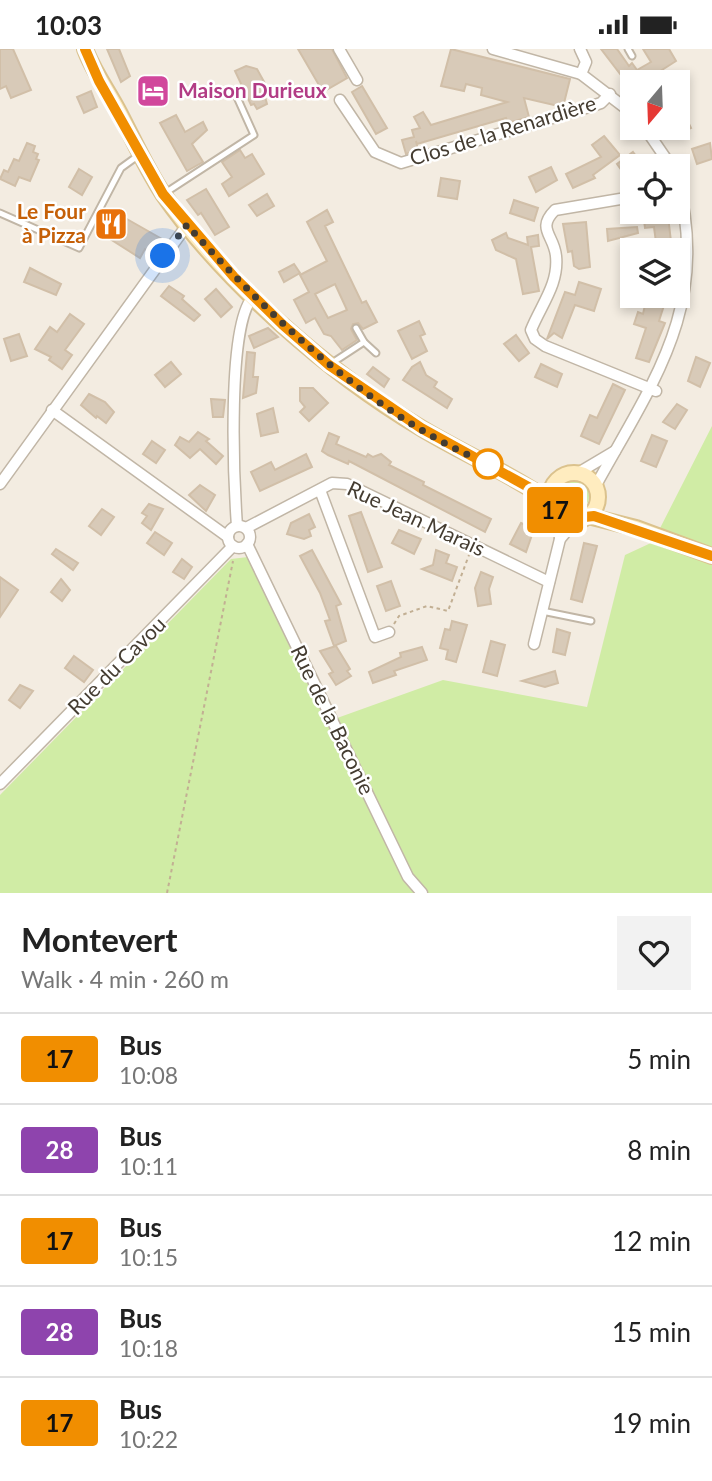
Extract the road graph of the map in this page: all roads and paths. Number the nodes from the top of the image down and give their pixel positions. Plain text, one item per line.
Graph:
1 (85, 49) edge
2 (339, 49) edge
3 (493, 49) edge
4 (580, 49) edge
5 (628, 49) edge
6 (632, 56) dead end
7 (581, 74) junction
8 (357, 80) dead end
9 (610, 94) junction
10 (236, 95) dead end
11 (340, 100) dead end
12 (620, 103) edge
13 (139, 155) junction
14 (163, 194) junction
15 (620, 199) edge
16 (0, 213) edge
17 (690, 216) edge
18 (187, 225) junction
19 (254, 296) junction
20 (356, 327) dead end
21 (365, 342) junction
22 (376, 353) dead end
23 (329, 365) junction
24 (656, 391) junction
25 (52, 410) junction
26 (621, 446) junction
27 (504, 473) junction
28 (578, 473) junction
29 (555, 482) junction
30 (0, 484) edge
31 (320, 490) junction
32 (597, 492) junction
33 (551, 502) junction
34 (559, 515) junction
35 (582, 518) junction
36 (626, 525) junction
37 (242, 527) junction
38 (560, 539) junction
39 (232, 543) junction
40 (247, 544) junction
41 (472, 544) junction
42 (712, 556) edge
43 (549, 582) junction
44 (542, 611) junction
45 (591, 621) dead end
46 (389, 632) joint
47 (534, 644) dead end
48 (0, 784) edge
49 (167, 893) edge
50 (422, 893) edge

1 - 13 main road
2 - 8 street
3 - 7 street
4 - 7 street
5 - 6 lane
7 - 9 street
9 - 11 street, Clos de la Renardière
9 - 12 street
10 - 14 lane
13 - 14 main road
13 - 16 lane
14 - 18 main road
15 - 24 street
17 - 24 street
18 - 19 main road
18 - 25 street
19 - 23 main road
19 - 37 street
20 - 21 lane
21 - 22 lane
21 - 23 lane
23 - 27 main road
24 - 26 street
25 - 30 street
25 - 39 street
26 - 28 street
26 - 32 street
27 - 29 main road
27 - 33 main road
28 - 29 main road
28 - 32 main road
29 - 33 main road
31 - 37 street, Rue Jean Marais
31 - 41 street, Rue Jean Marais
31 - 46 street
32 - 35 main road
32 - 36 main road
33 - 34 main road
34 - 35 main road
34 - 38 street
35 - 36 main road
35 - 38 street
36 - 42 main road
37 - 39 street, Rue du Cavou
37 - 40 street
38 - 43 street
39 - 40 street
39 - 48 street, Rue du Cavou
39 - 49 path
40 - 50 street, Rue de la Baconie
41 - 43 street, Rue Jean Marais
41 - 46 path
43 - 44 street
44 - 45 lane
44 - 47 street

